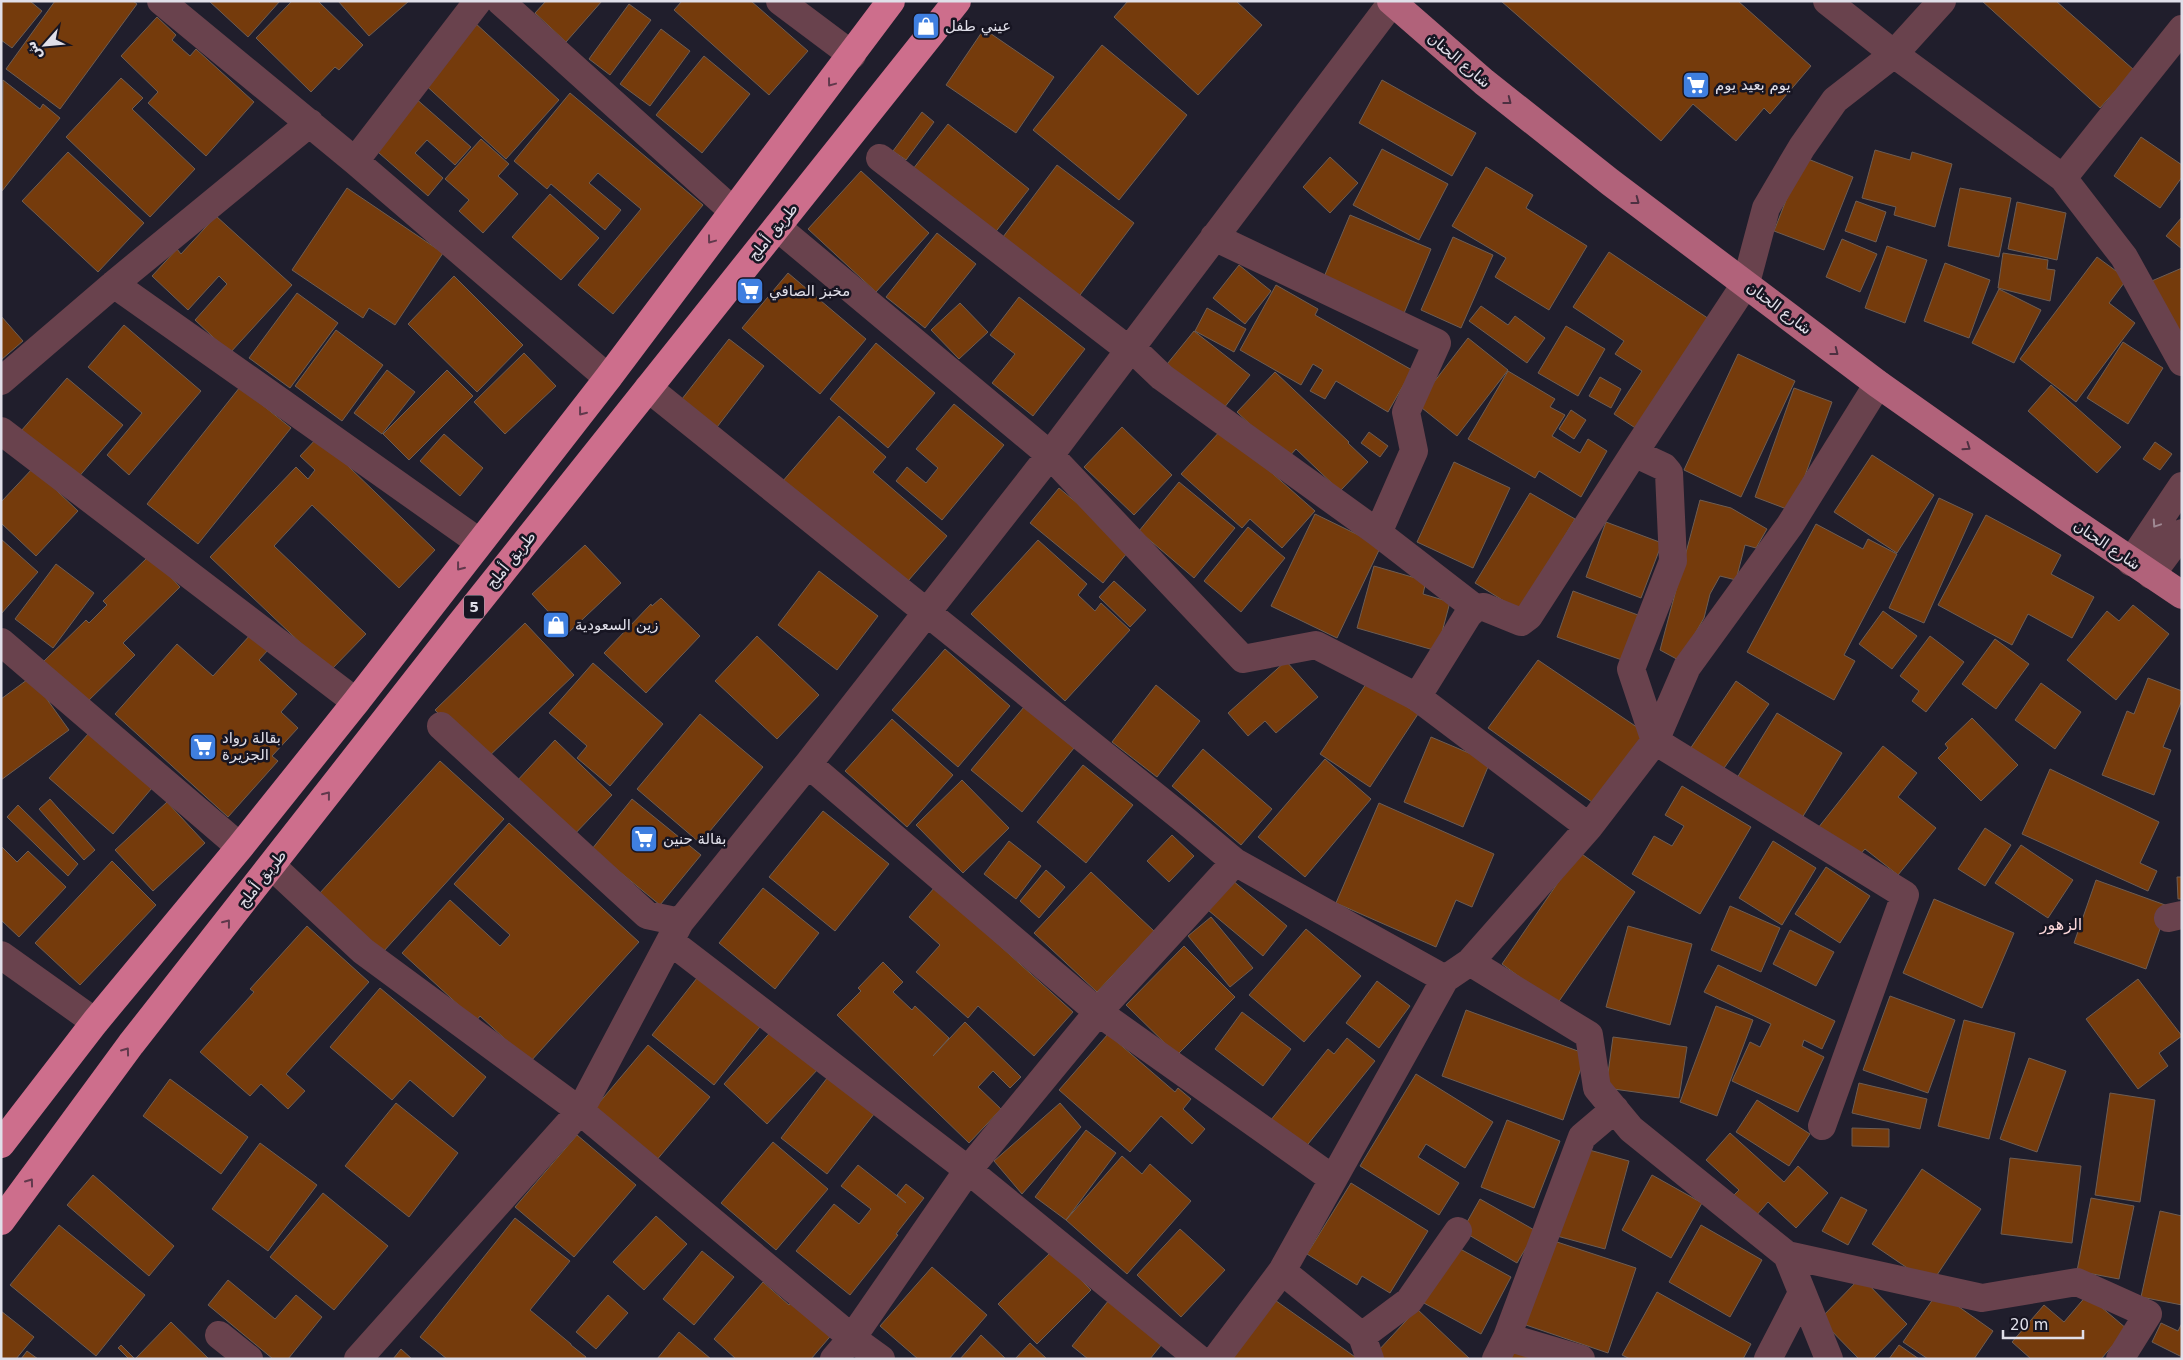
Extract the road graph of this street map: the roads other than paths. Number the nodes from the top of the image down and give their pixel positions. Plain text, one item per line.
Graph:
1 (161, 1) edge
2 (478, 1) edge
3 (500, 1) edge
4 (780, 1) edge
5 (891, 1) edge
6 (957, 1) edge
7 (1827, 1) edge
8 (1942, 1) edge
9 (1392, 2) edge
10 (2182, 29) edge
11 (1894, 54) junction
12 (852, 55) junction
13 (310, 123) junction
14 (880, 158) dead end
15 (355, 161) junction
16 (2063, 178) junction
17 (733, 211) junction
18 (777, 226) junction
19 (1214, 237) junction
20 (1746, 283) junction
21 (114, 284) junction
22 (1129, 350) junction
23 (2182, 362) edge
24 (608, 378) junction
25 (1, 381) edge
26 (1878, 384) junction
27 (648, 388) junction
28 (1, 431) edge
29 (1634, 453) junction
30 (1050, 455) junction
31 (2182, 486) edge
32 (2182, 533) edge
33 (1378, 534) junction
34 (479, 542) junction
35 (2141, 569) junction
36 (2182, 595) edge
37 (1475, 608) junction
38 (927, 613) junction
39 (1, 642) edge
40 (1417, 697) junction
41 (356, 702) junction
42 (441, 726) dead end
43 (1655, 741) junction
44 (808, 764) junction
45 (1589, 827) junction
46 (240, 847) junction
47 (1235, 862) junction
48 (272, 866) junction
49 (675, 932) junction
50 (1, 955) edge
51 (1470, 962) junction
52 (1445, 979) junction
53 (1098, 1012) junction
54 (95, 1022) junction
55 (1615, 1109) junction
56 (580, 1111) junction
57 (1822, 1126) dead end
58 (1, 1144) edge
59 (968, 1170) junction
60 (1334, 1179) junction
61 (1, 1221) edge
62 (1458, 1231) dead end
63 (1787, 1255) junction
64 (1282, 1271) junction
65 (1802, 1293) junction
66 (219, 1335) dead end
67 (852, 1338) junction
68 (1366, 1347) edge
69 (1501, 1348) edge
70 (249, 1359) edge
71 (358, 1359) edge
72 (834, 1359) edge
73 (881, 1359) edge
74 (1199, 1359) edge
75 (1216, 1359) edge
76 (1580, 1359) edge
77 (1768, 1359) edge
78 (1829, 1359) edge
79 (2120, 1359) edge

1 - 13 street
2 - 15 street
3 - 17 street
4 - 12 street
5 - 12 highway, 5
6 - 18 highway, طريق أملج / 5
7 - 11 street
8 - 11 street
9 - 19 street
9 -> 20 main road, شارع الحنان
10 - 16 street
11 - 16 street
11 - 20 street
12 -> 17 highway, 5
13 - 15 street
13 - 21 street
14 - 22 street
15 - 24 street
16 - 23 street
17 -> 24 highway, 5
18 - 27 highway, طريق أملج / 5
18 - 30 street
19 - 22 street
19 - 33 street
20 -> 26 main road, شارع الحنان
20 - 29 street
21 - 25 street
21 - 34 street
22 - 30 street
22 - 33 street
24 -> 34 highway, 5
26 -> 35 main road, شارع الحنان
26 - 43 street
27 - 38 street
48 -> 27 highway, طريق أملج / 5
28 - 41 street
29 - 37 street
29 - 43 street
30 - 38 street
30 - 40 street
31 -> 35 street
32 - 35 street
33 - 37 street
34 -> 41 highway, 5
35 - 36 main road, شارع الحنان
37 - 40 street
38 - 44 street
38 - 47 street
39 - 46 street
40 - 45 street
41 - 46 highway, 5
42 - 49 street
43 - 45 street
43 - 57 street
44 - 49 street
44 - 53 street
45 - 51 street
46 - 54 highway, 5
47 - 52 street
47 - 53 street
48 - 56 street
61 -> 48 highway, طريق أملج / 5
49 - 56 street
49 - 59 street
50 - 54 street
51 - 52 street
51 - 55 street
52 - 60 street
53 - 59 street
53 - 60 street
54 - 58 highway, 5
55 - 63 street
55 - 69 street
56 - 67 street
56 - 71 street
59 - 67 street
59 - 74 street
60 - 64 street
62 - 68 street
63 - 65 street
63 - 79 street
64 - 68 street
64 - 75 street
65 - 77 street
65 - 78 street
66 - 70 street
67 - 72 street
67 - 73 street
69 - 76 street

